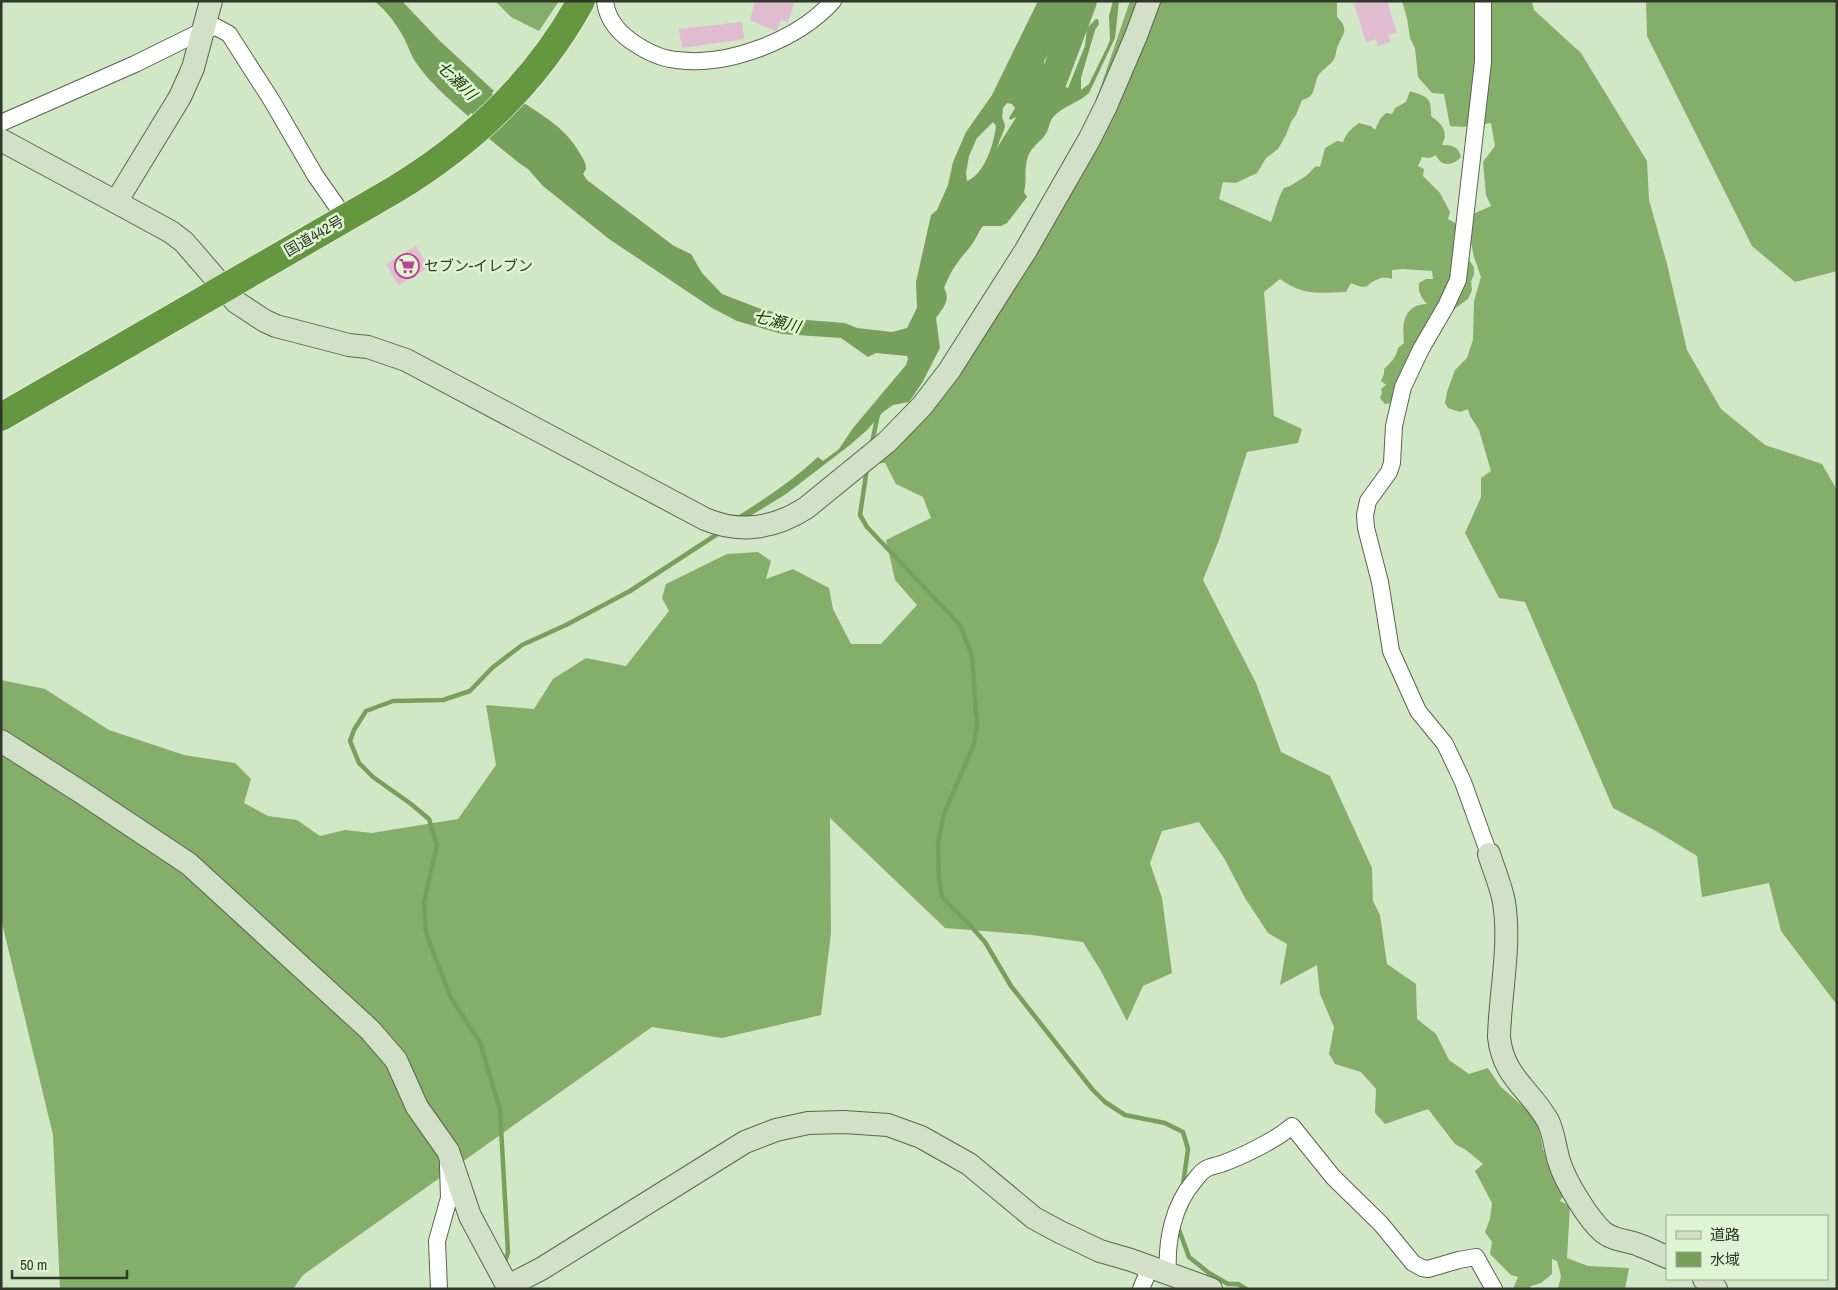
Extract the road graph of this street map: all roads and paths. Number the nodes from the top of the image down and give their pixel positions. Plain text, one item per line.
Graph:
1 (211, 1) edge
2 (833, 1) edge
3 (1149, 1) edge
4 (1484, 1) edge
5 (589, 2) edge
6 (204, 30) junction
7 (1, 122) edge
8 (1, 140) edge
9 (116, 202) junction
10 (345, 218) junction
11 (224, 288) junction
12 (1, 417) edge
13 (1, 741) edge
14 (1489, 854) joint
15 (448, 1151) junction
16 (1666, 1257) edge
17 (1159, 1270) junction
18 (1705, 1280) edge
19 (509, 1287) edge
20 (439, 1289) edge
21 (1141, 1289) edge
22 (1211, 1289) edge
23 (1494, 1289) edge
24 (1716, 1289) edge

1 - 6 street
2 - 5 street
3 - 11 street
4 - 14 street
5 - 10 highway, 国道442号
6 - 7 street
6 - 9 street
6 - 10 street
8 - 9 street
9 - 11 street
10 - 11 highway, 国道442号
11 - 12 highway, 国道442号
13 - 15 street
14 - 16 street
15 - 19 street
15 - 20 street
17 - 19 street
17 - 21 street
17 - 22 street
17 - 23 street
18 - 24 street

